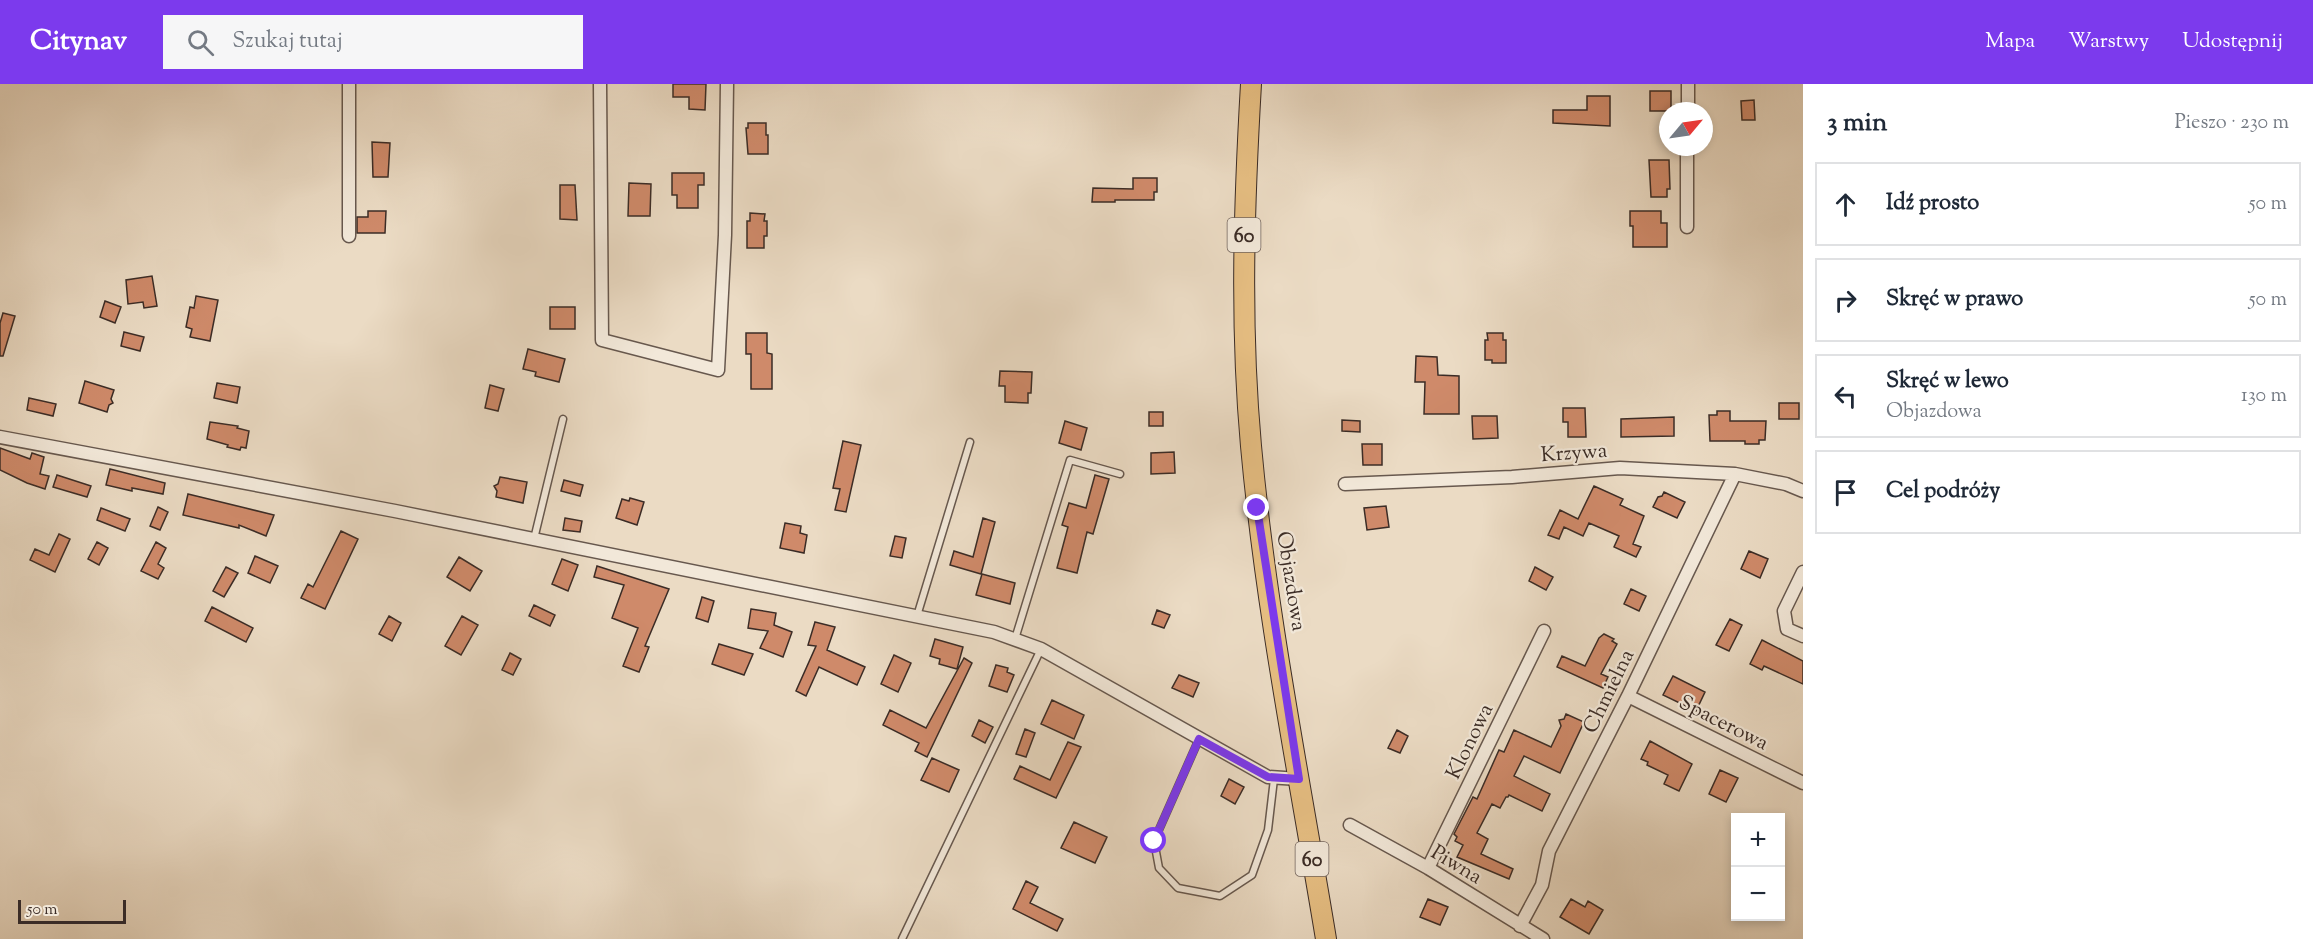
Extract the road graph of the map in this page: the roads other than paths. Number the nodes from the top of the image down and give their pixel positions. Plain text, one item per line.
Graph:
1 (349, 84) edge
2 (600, 84) edge
3 (727, 84) edge
4 (1251, 84) edge
5 (1688, 84) edge
6 (1688, 102) edge
7 (1687, 156) edge
8 (1687, 227) dead end
9 (349, 236) dead end
10 (563, 419) dead end
11 (0, 437) edge
12 (970, 442) dead end
13 (1120, 474) dead end
14 (1735, 474) junction
15 (1345, 484) dead end
16 (1803, 491) edge
17 (534, 539) junction
18 (1803, 572) edge
19 (917, 616) junction
20 (1544, 631) dead end
21 (1803, 636) edge
22 (1015, 640) junction
23 (1041, 649) junction
24 (1628, 696) junction
25 (1199, 739) junction
26 (1274, 779) junction
27 (1299, 779) junction
28 (1803, 783) edge
29 (1350, 825) dead end
30 (1428, 868) junction
31 (1520, 926) junction
32 (902, 939) edge
33 (1326, 939) edge
34 (1543, 939) edge

1 - 9 street
2 - 3 street
4 - 27 main road, Objazdowa / 60
5 - 6 street
7 - 8 street
10 - 17 lane
11 - 17 street
12 - 19 lane
13 - 22 lane
14 - 15 street, Krzywa
14 - 16 street, Krzywa
14 - 24 street, Chmielna
17 - 19 street
18 - 21 street
19 - 22 street
20 - 30 street, Klonowa
22 - 23 street
23 - 25 street
23 - 32 lane
24 - 28 street, Spacerowa
24 - 31 street, Chmielna
25 - 26 street
25 - 26 lane
26 - 27 street
27 - 33 main road, Objazdowa / 60
29 - 30 street, Piwna
30 - 31 street, Piwna
31 - 34 street, Piwna

